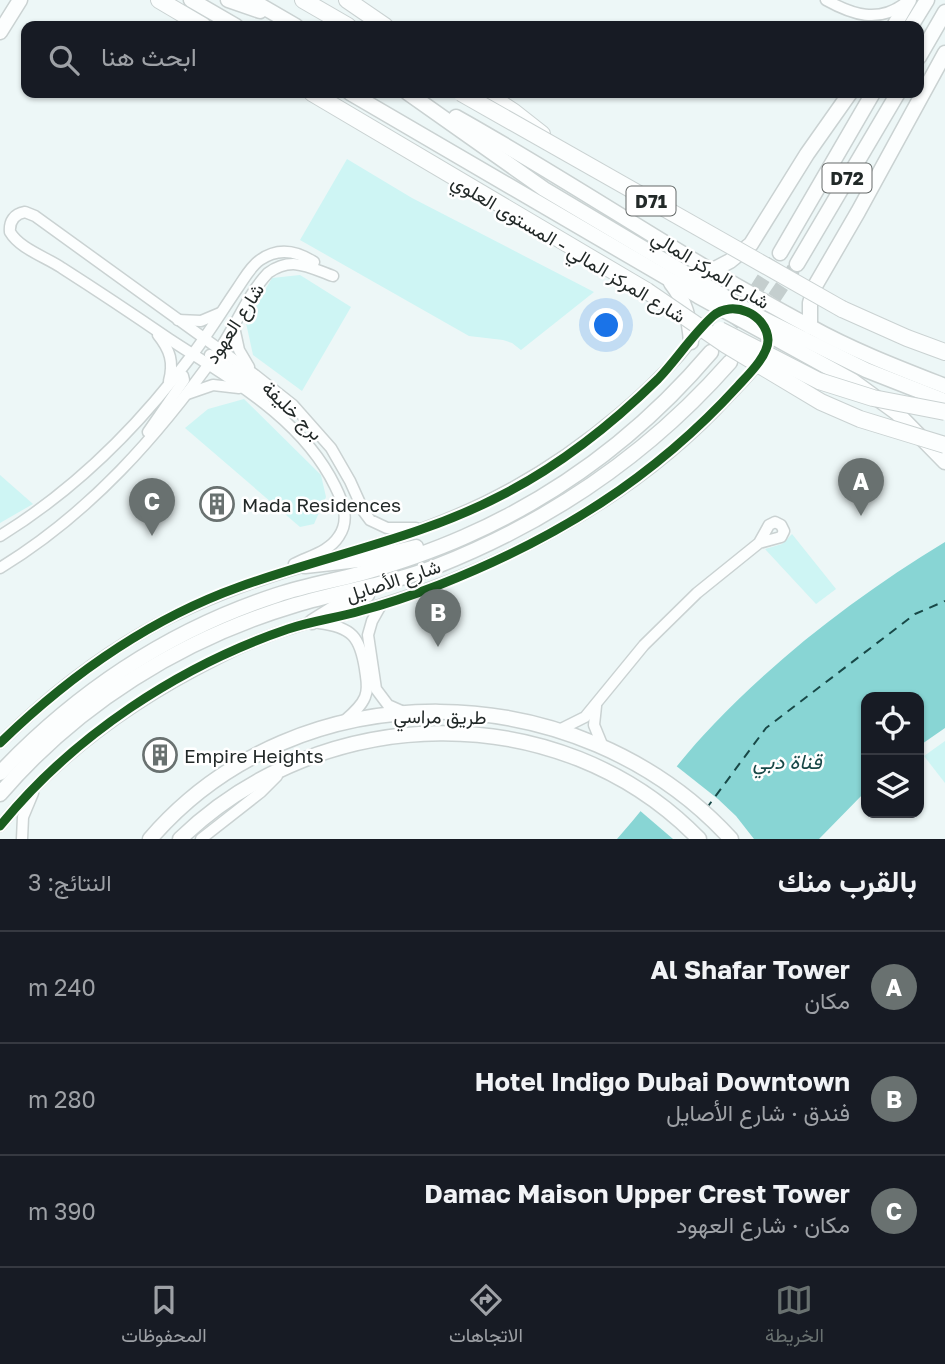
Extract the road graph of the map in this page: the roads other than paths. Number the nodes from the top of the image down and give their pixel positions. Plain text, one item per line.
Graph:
1 (20, 0) edge
2 (159, 0) edge
3 (191, 0) edge
4 (228, 0) edge
5 (251, 0) edge
6 (303, 0) edge
7 (347, 0) edge
8 (826, 0) edge
9 (909, 0) edge
10 (926, 0) edge
11 (838, 7) junction
12 (945, 12) edge
13 (275, 14) junction
14 (195, 21) edge
15 (227, 21) edge
16 (287, 21) edge
17 (339, 21) edge
18 (378, 21) edge
19 (854, 21) edge
20 (897, 21) edge
21 (914, 21) edge
22 (0, 32) edge
23 (924, 48) edge
24 (945, 53) edge
25 (924, 91) edge
26 (320, 98) edge
27 (359, 98) edge
28 (417, 98) edge
29 (419, 98) edge
30 (470, 98) edge
31 (493, 98) edge
32 (846, 98) edge
33 (870, 98) edge
34 (895, 98) edge
35 (920, 98) edge
36 (554, 146) junction
37 (780, 253) tunnel mouth
38 (797, 264) tunnel mouth
39 (711, 271) junction
40 (668, 279) junction
41 (647, 291) junction
42 (722, 310) junction
43 (222, 311) junction
44 (752, 313) junction
45 (177, 320) junction
46 (152, 327) junction
47 (234, 327) junction
48 (810, 327) junction
49 (893, 332) junction
50 (777, 334) junction
51 (204, 339) junction
52 (691, 342) junction
53 (945, 342) edge
54 (710, 352) tunnel mouth
55 (945, 352) edge
56 (192, 354) junction
57 (214, 357) junction
58 (730, 362) tunnel mouth
59 (837, 372) junction
60 (750, 374) junction
61 (176, 375) junction
62 (255, 375) junction
63 (945, 386) edge
64 (167, 387) junction
65 (244, 390) junction
66 (184, 395) junction
67 (945, 401) edge
68 (945, 412) edge
69 (307, 418) junction
70 (945, 445) edge
71 (131, 462) junction
72 (945, 462) edge
73 (429, 527) junction
74 (0, 536) edge
75 (462, 538) junction
76 (759, 543) dead end
77 (305, 566) junction
78 (0, 568) edge
79 (274, 575) junction
80 (410, 576) junction
81 (381, 605) junction
82 (312, 622) junction
83 (598, 702) junction
84 (406, 713) junction
85 (343, 722) junction
86 (559, 730) junction
87 (0, 743) edge
88 (606, 748) junction
89 (282, 768) junction
90 (0, 773) edge
91 (38, 785) junction
92 (0, 794) edge
93 (0, 826) edge
94 (22, 839) edge
95 (150, 839) edge
96 (180, 839) edge
97 (201, 839) edge
98 (699, 839) edge
99 (730, 839) edge

1 - 22 main road
2 - 14 highway
3 - 15 main road
4 - 13 main road
5 - 13 main road
6 - 17 highway
7 - 18 highway
8 - 11 street
9 - 11 street
9 - 20 main road
10 - 21 main road
11 - 19 street
12 - 23 main road
13 - 16 main road
24 - 25 main road
26 - 41 highway, شارع المركز المالي - المستوى العلوي
27 - 40 main road, شارع المركز المالي
28 - 44 main road
29 - 39 main road, شارع المركز المالي / D71
30 - 36 highway, D71, bridge
31 - 36 highway, bridge
32 - 39 main road
33 - 37 main road, D72
34 - 38 main road, D72
35 - 48 main road
36 - 49 highway, D71, bridge
39 - 48 main road, شارع المركز المالي / D71
40 - 42 main road, شارع المركز المالي
40 - 52 main road
41 - 68 highway, bridge
41 - 70 highway, شارع المركز المالي - المستوى العلوي, bridge
42 - 44 street
42 - 50 main road, شارع المركز المالي
42 - 52 street, شارع الأصايل
43 - 45 street
43 - 47 street, شارع العهود
43 - 51 street, شارع العهود
44 - 50 main road
45 - 46 street, برج خليفة
45 - 51 street, برج خليفة
46 - 56 street
46 - 64 street
47 - 57 street, شارع العهود
47 - 62 street
48 - 63 main road, شارع المركز المالي / D71
49 - 53 highway
49 - 55 highway
50 - 59 main road, شارع المركز المالي
50 - 60 street, شارع الأصايل
50 - 67 main road
51 - 56 street, شارع العهود
51 - 57 street, برج خليفة
52 - 73 street, شارع الأصايل
54 - 75 main road, شارع الأصايل
56 - 57 street
56 - 61 street, شارع العهود
57 - 62 street, برج خليفة
57 - 65 street
57 - 66 street, شارع العهود
57 - 69 street
58 - 80 main road, شارع الأصايل
59 - 60 main road
59 - 72 main road, شارع المركز المالي
60 - 81 street, شارع الأصايل
61 - 64 street, شارع العهود
61 - 71 street
62 - 69 street, برج خليفة
64 - 74 street, شارع العهود
65 - 66 street
65 - 79 street
66 - 71 street, شارع العهود
69 - 73 street, برج خليفة
71 - 78 street, شارع العهود
73 - 77 street, شارع الأصايل
75 - 77 main road
75 - 90 main road, شارع الأصايل
76 - 83 street
77 - 79 street, شارع الأصايل
79 - 87 street, شارع الأصايل
80 - 82 main road
80 - 92 main road, شارع الأصايل
81 - 82 street, شارع الأصايل
81 - 84 street
82 - 85 street
82 - 91 street, شارع الأصايل
83 - 86 street
83 - 88 street
84 - 85 main road, طريق مراسي
84 - 86 main road, طريق مراسي
85 - 95 main road, طريق مراسي
86 - 88 main road, طريق مراسي
88 - 99 main road, طريق مراسي
89 - 96 main road, طريق مراسي
89 - 97 street
89 - 98 main road, طريق مراسي
91 - 93 street, شارع الأصايل
91 - 94 street

